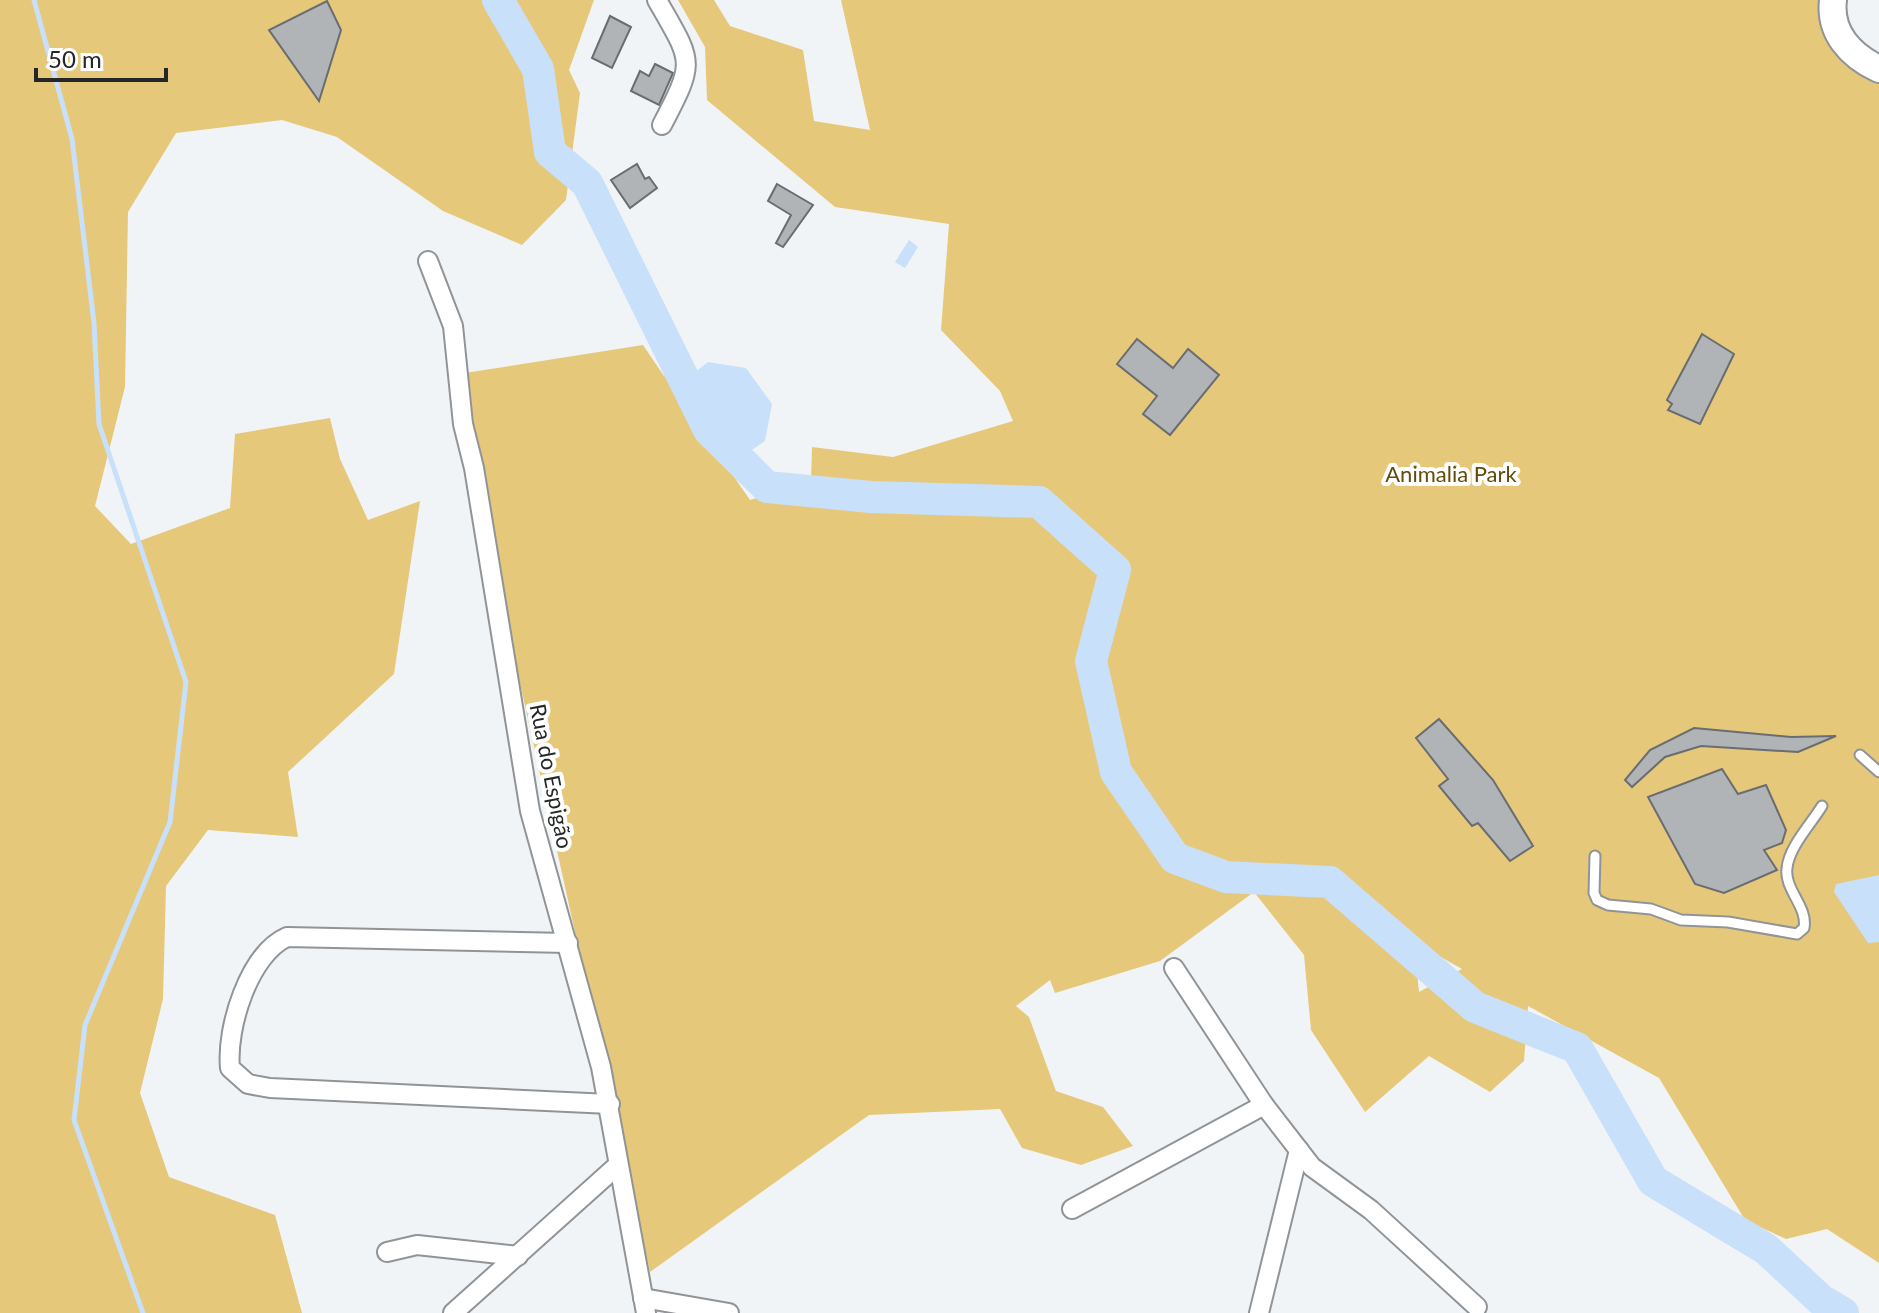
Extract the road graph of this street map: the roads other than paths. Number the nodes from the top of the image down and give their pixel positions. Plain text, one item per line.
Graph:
1 (657, 0) edge
2 (1833, 0) edge
3 (1879, 69) edge
4 (662, 125) dead end
5 (428, 261) dead end
6 (1860, 755) dead end
7 (1879, 772) edge
8 (1822, 806) dead end
9 (1595, 856) dead end
10 (568, 943) junction
11 (1174, 968) dead end
12 (610, 1104) junction
13 (1264, 1105) junction
14 (1299, 1150) junction
15 (618, 1165) junction
16 (1072, 1209) dead end
17 (387, 1252) dead end
18 (518, 1256) junction
19 (645, 1306) edge
20 (1477, 1307) dead end
21 (453, 1313) edge
22 (729, 1313) edge
23 (1259, 1313) edge

1 - 4 street
2 - 3 street
5 - 10 street, Rua do Espigão
6 - 7 lane
8 - 9 lane
10 - 12 street, Rua do Espigão
10 - 12 street
11 - 13 street
12 - 15 street, Rua do Espigão
13 - 14 street
13 - 16 street
14 - 20 street
14 - 23 street
15 - 18 street
15 - 19 street, Rua do Espigão
17 - 18 street
18 - 21 street
19 - 22 street

